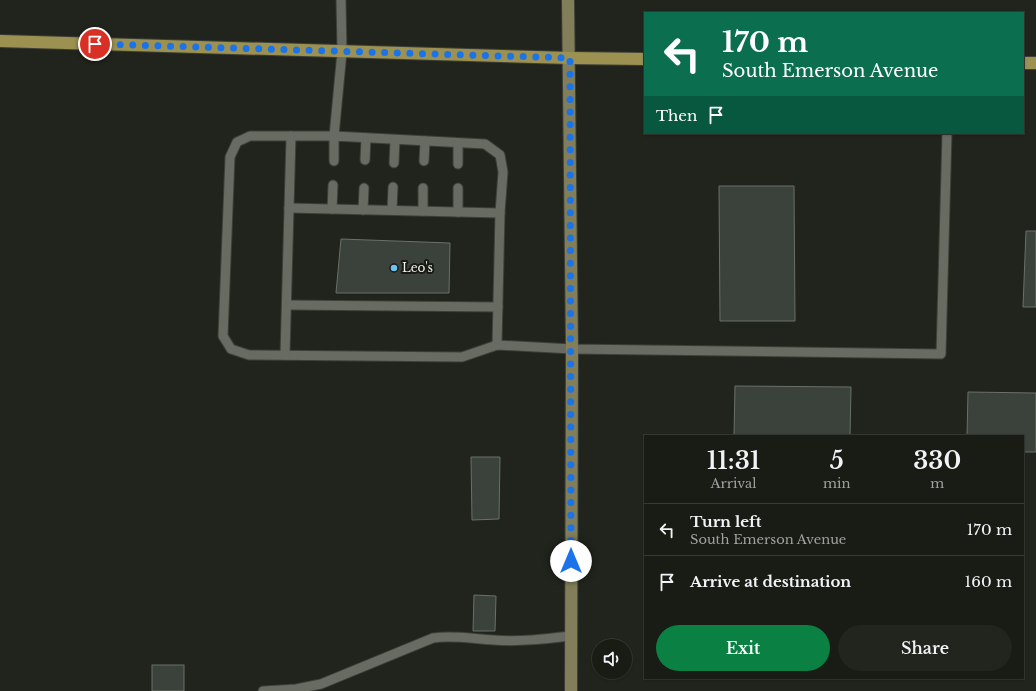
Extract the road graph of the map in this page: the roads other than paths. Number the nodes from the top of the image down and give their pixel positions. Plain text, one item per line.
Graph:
1 (341, 0) edge
2 (568, 0) edge
3 (0, 41) edge
4 (342, 52) junction
5 (570, 58) junction
6 (644, 59) edge
7 (1024, 63) edge
8 (1036, 63) edge
9 (948, 134) edge
10 (291, 136) junction
11 (334, 136) junction
12 (366, 138) junction
13 (395, 140) junction
14 (425, 141) junction
15 (458, 143) junction
16 (365, 160) dead end
17 (334, 161) dead end
18 (424, 161) dead end
19 (394, 163) dead end
20 (458, 164) dead end
21 (333, 185) dead end
22 (393, 187) dead end
23 (364, 188) dead end
24 (423, 188) dead end
25 (458, 188) dead end
26 (289, 208) junction
27 (332, 209) junction
28 (363, 210) junction
29 (392, 210) junction
30 (423, 211) junction
31 (458, 212) junction
32 (500, 214) junction
33 (287, 305) junction
34 (498, 307) junction
35 (497, 345) junction
36 (572, 349) junction
37 (285, 355) junction
38 (571, 636) junction
39 (263, 691) edge
40 (571, 691) edge

1 - 4 lane
2 - 5 main road
3 - 4 main road
4 - 5 main road
4 - 11 lane
5 - 6 main road
5 - 36 main road
7 - 8 main road
9 - 36 lane
10 - 11 lane
10 - 26 lane
10 - 37 lane
11 - 12 lane
11 - 17 lane
12 - 13 lane
12 - 16 lane
13 - 14 lane
13 - 19 lane
14 - 15 lane
14 - 18 lane
15 - 20 lane
15 - 32 lane
21 - 27 lane
22 - 29 lane
23 - 28 lane
24 - 30 lane
25 - 31 lane
26 - 27 lane
26 - 33 lane
27 - 28 lane
28 - 29 lane
29 - 30 lane
30 - 31 lane
31 - 32 lane
32 - 34 lane
33 - 34 lane
33 - 37 lane
34 - 35 lane
35 - 36 lane
35 - 37 lane
36 - 38 main road
38 - 39 lane
38 - 40 main road

